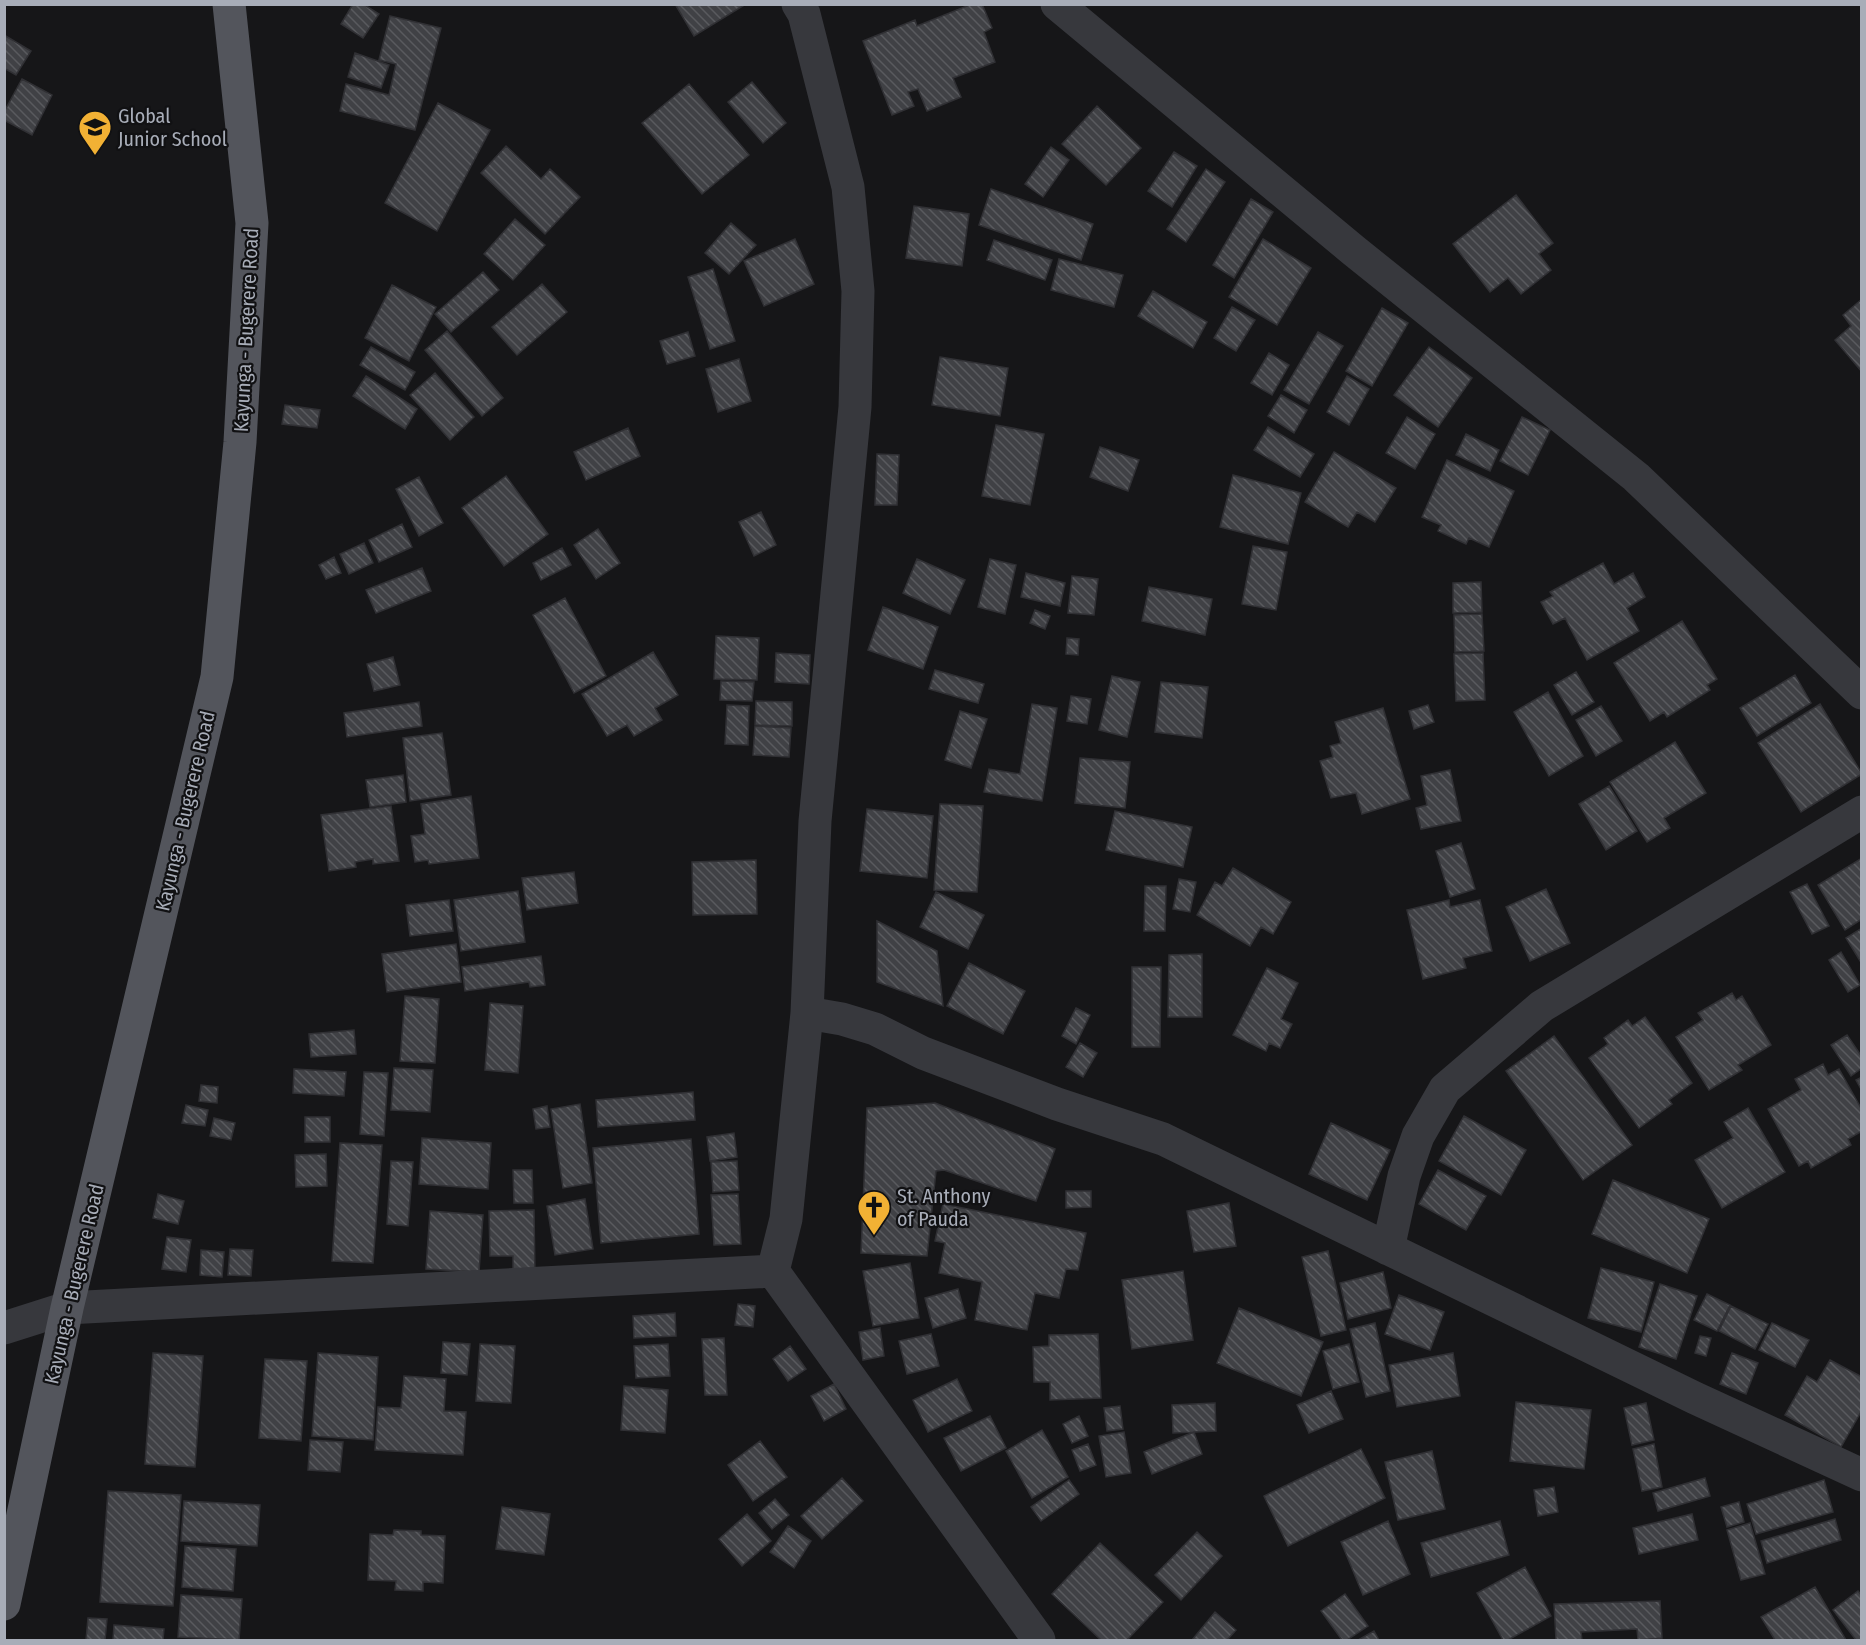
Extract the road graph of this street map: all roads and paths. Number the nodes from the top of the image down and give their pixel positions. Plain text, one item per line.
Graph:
1 (1057, 4) edge
2 (232, 8) edge
3 (809, 8) edge
4 (1862, 693) edge
5 (1862, 812) edge
6 (807, 1013) junction
7 (1388, 1249) junction
8 (773, 1270) junction
9 (67, 1308) junction
10 (4, 1328) edge
11 (1862, 1475) edge
12 (4, 1604) edge
13 (1039, 1641) edge

1 - 4 street
2 - 9 main road, Kayunga - Bugerere Road
3 - 6 street
5 - 7 street
6 - 7 street
6 - 8 street
7 - 11 street
8 - 9 street
8 - 13 street
9 - 10 street
9 - 12 main road, Kayunga - Bugerere Road

